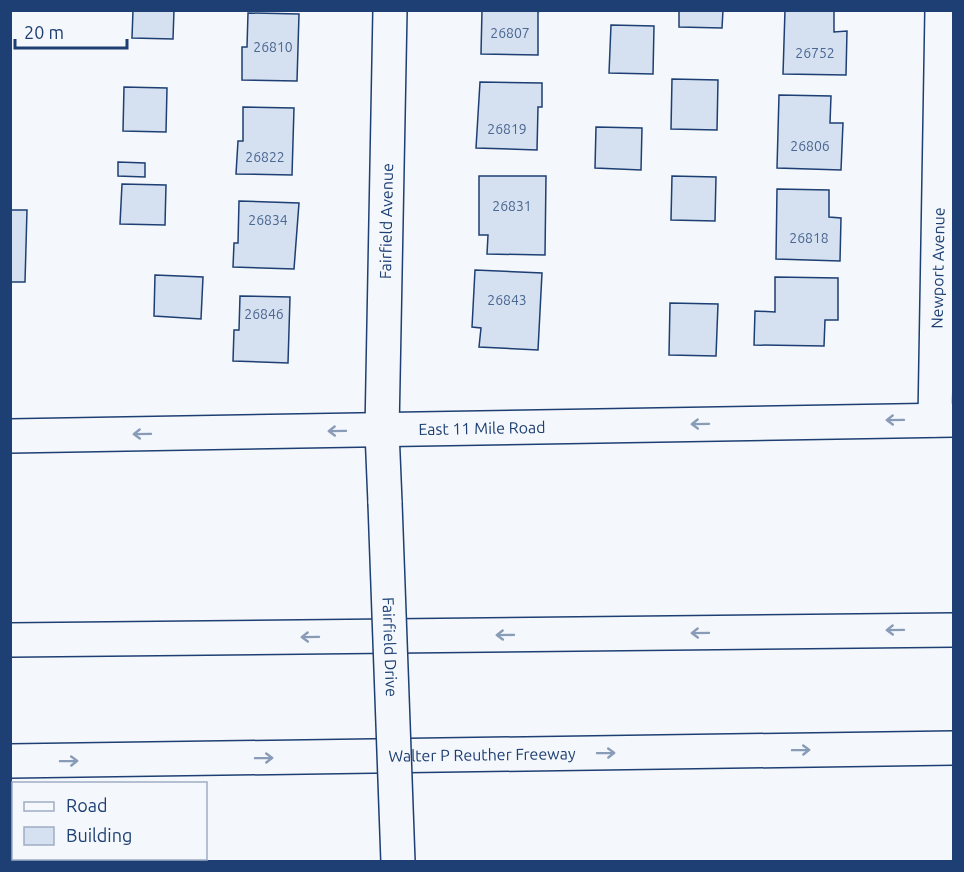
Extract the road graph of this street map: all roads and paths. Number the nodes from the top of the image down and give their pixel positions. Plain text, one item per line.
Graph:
1 (390, 10) edge
2 (942, 10) edge
3 (944, 420) edge
4 (382, 431) junction
5 (10, 436) edge
6 (954, 630) edge
7 (10, 640) edge
8 (954, 748) edge
9 (10, 761) edge
10 (398, 861) edge

1 - 4 main road, Fairfield Avenue
2 - 3 main road, Newport Avenue
3 -> 4 main road, East 11 Mile Road
4 -> 5 main road, East 11 Mile Road
4 - 10 main road, Fairfield Drive, bridge
6 -> 7 main road
9 -> 8 main road, Walter P Reuther Freeway

